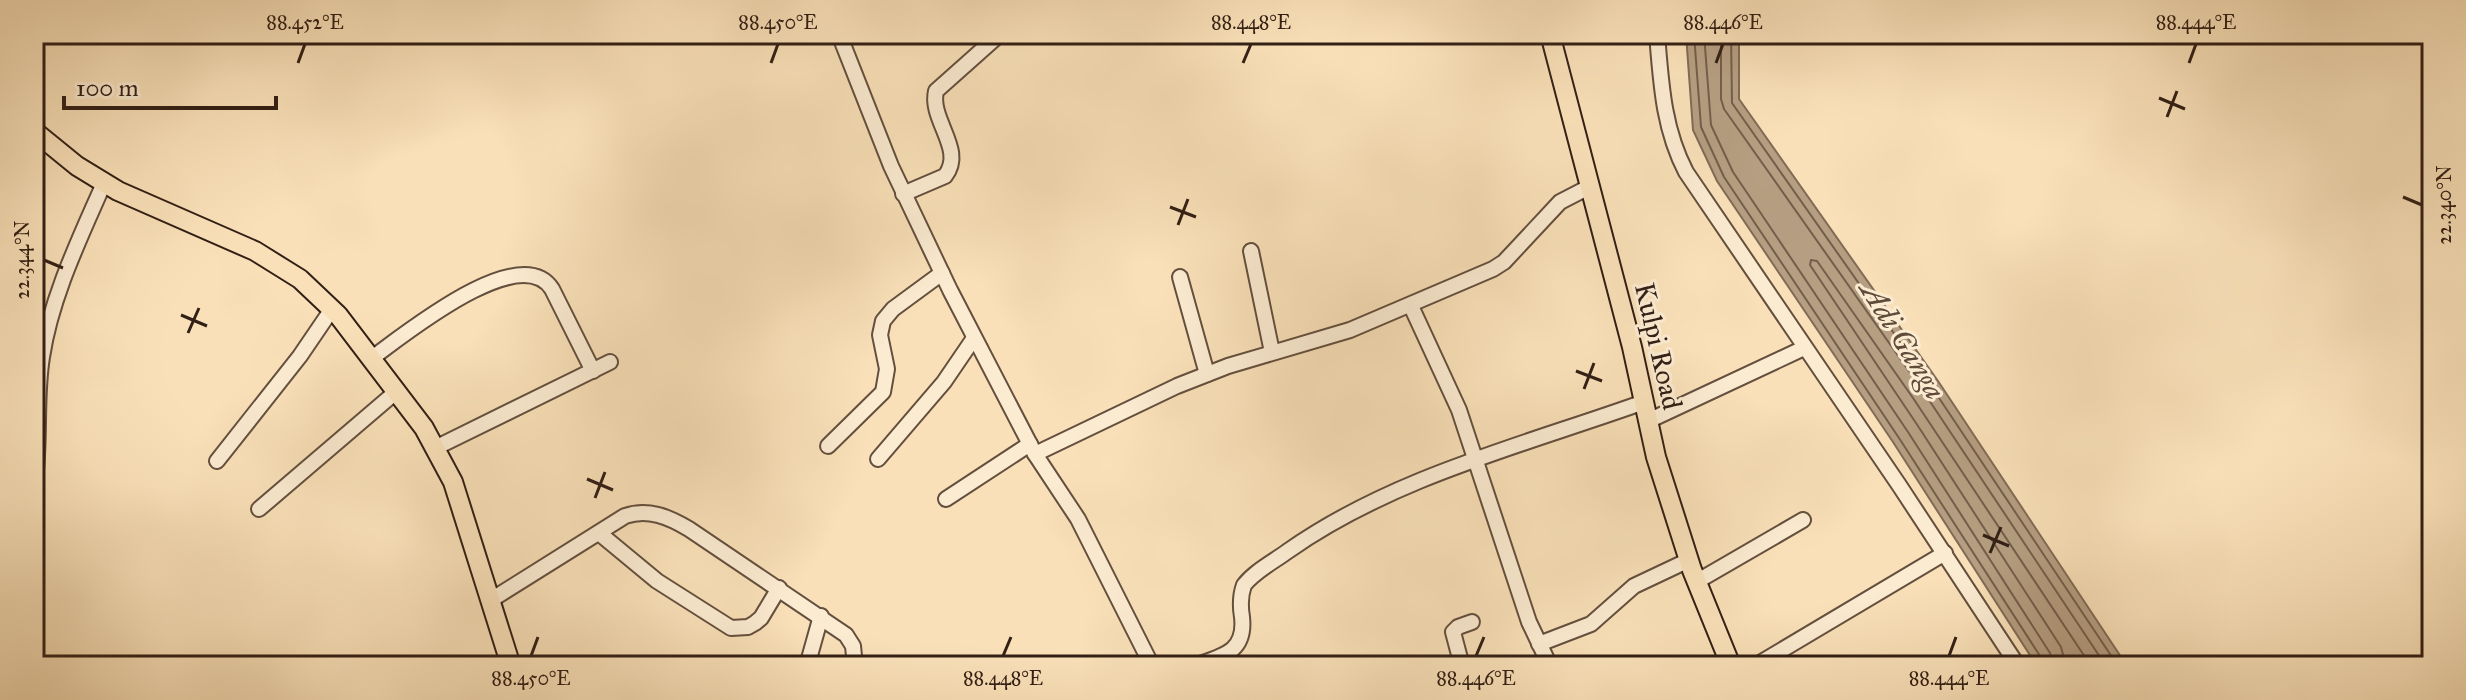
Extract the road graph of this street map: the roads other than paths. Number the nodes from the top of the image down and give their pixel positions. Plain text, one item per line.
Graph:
1 (839, 34) edge
2 (1000, 34) edge
3 (1550, 34) edge
4 (1657, 34) edge
5 (34, 131) edge
6 (104, 183) junction
7 (1589, 187) junction
8 (903, 194) junction
9 (1251, 251) dead end
10 (942, 273) junction
11 (1180, 277) dead end
12 (1411, 306) junction
13 (332, 309) junction
14 (974, 338) junction
15 (1804, 348) junction
16 (1272, 352) junction
17 (372, 358) junction
18 (610, 362) dead end
19 (593, 371) junction
20 (1207, 374) junction
21 (397, 391) junction
22 (1646, 411) junction
23 (828, 446) dead end
24 (435, 448) junction
25 (1033, 449) junction
26 (878, 459) dead end
27 (217, 461) dead end
28 (1476, 461) junction
29 (34, 487) edge
30 (946, 499) dead end
31 (259, 509) dead end
32 (1803, 520) dead end
33 (599, 533) junction
34 (1945, 553) junction
35 (1689, 560) junction
36 (1696, 582) junction
37 (779, 588) junction
38 (491, 600) junction
39 (821, 616) junction
40 (1472, 622) dead end
41 (1539, 644) junction
42 (505, 664) edge
43 (807, 666) edge
44 (855, 666) edge
45 (1152, 666) edge
46 (1194, 666) edge
47 (1462, 666) edge
48 (1550, 666) edge
49 (1731, 666) edge
50 (1755, 666) edge
51 (2018, 666) edge

1 - 8 street
2 - 8 street
3 - 7 main road, Kulpi Road
4 - 15 street
5 - 6 main road
6 - 13 main road
6 - 29 street
7 - 12 street
7 - 22 main road, Kulpi Road
8 - 10 street
9 - 16 street
10 - 14 street
10 - 23 street
11 - 20 street
12 - 16 street
12 - 28 street
13 - 17 main road
13 - 27 street
14 - 25 street
14 - 26 street
15 - 22 street
15 - 34 street
16 - 20 street
17 - 19 street
17 - 21 main road
18 - 19 street
19 - 24 street
20 - 25 street
21 - 24 main road
21 - 31 street
22 - 28 street
22 - 35 main road, Kulpi Road
24 - 38 main road
25 - 30 street
25 - 45 street
28 - 41 street
28 - 46 street
32 - 36 street
33 - 37 street
33 - 37 street
33 - 38 street
34 - 50 street
34 - 51 street
35 - 36 main road, Kulpi Road
35 - 41 street
36 - 49 main road, Kulpi Road
37 - 39 street
38 - 42 main road
39 - 43 street
39 - 44 street
40 - 47 street
41 - 48 street

